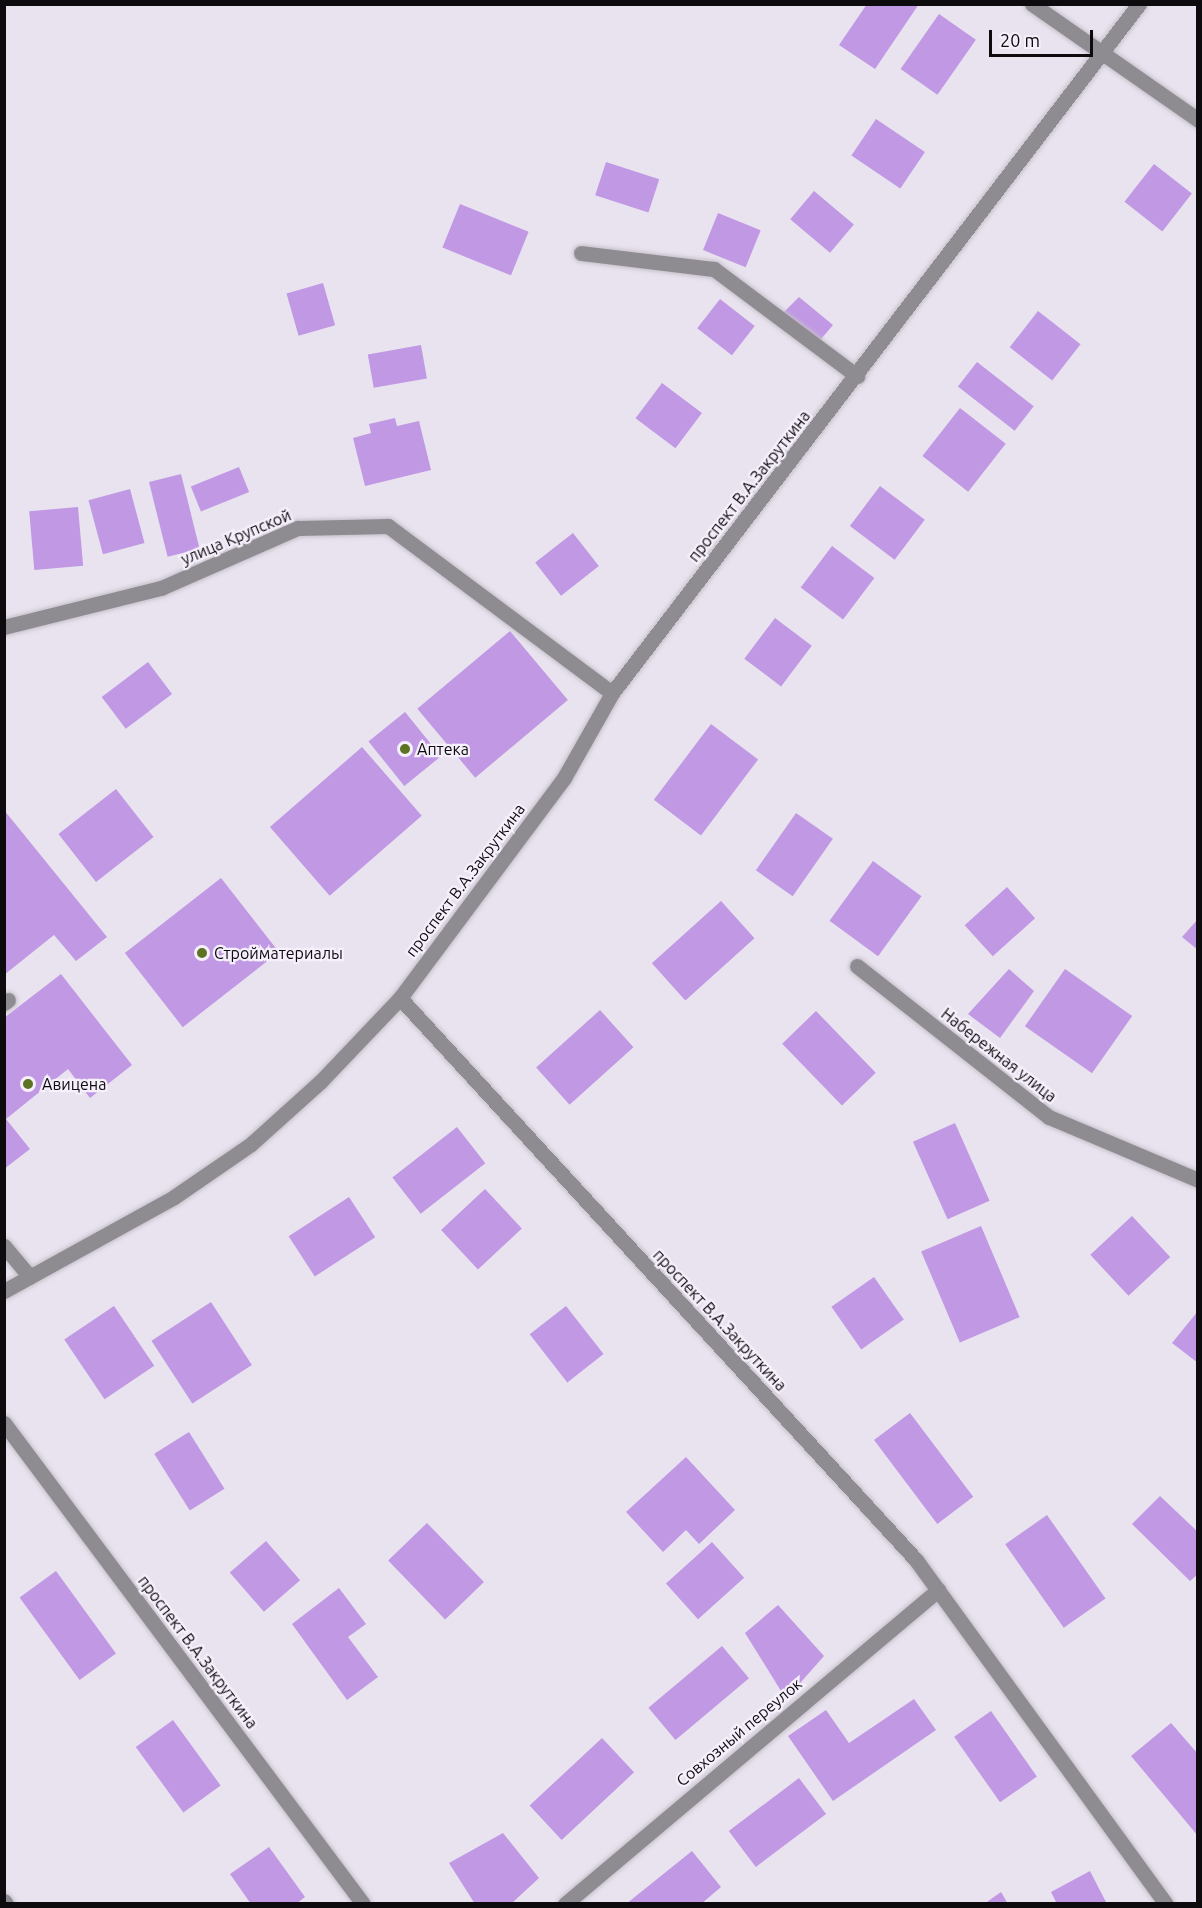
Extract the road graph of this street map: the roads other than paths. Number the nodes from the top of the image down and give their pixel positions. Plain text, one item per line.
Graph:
1 (1032, 4) edge
2 (1139, 4) edge
3 (1105, 54) junction
4 (1197, 120) edge
5 (581, 253) dead end
6 (857, 376) junction
7 (4, 627) edge
8 (612, 693) junction
9 (857, 966) dead end
10 (400, 998) junction
11 (1197, 1180) edge
12 (4, 1246) edge
13 (30, 1277) junction
14 (4, 1291) edge
15 (4, 1423) edge
16 (938, 1590) junction
17 (363, 1904) edge
18 (565, 1904) edge
19 (1166, 1904) edge

1 - 3 street
2 - 3 street, проспект В.А.Закруткина
3 - 4 street
3 - 6 street, проспект В.А.Закруткина
5 - 6 street
6 - 8 street, проспект В.А.Закруткина
7 - 8 street, улица Крупской
8 - 10 street, проспект В.А.Закруткина
9 - 11 street, Набережная улица
10 - 13 street, проспект В.А.Закруткина
10 - 16 street, проспект В.А.Закруткина
12 - 13 street
13 - 14 street, проспект В.А.Закруткина
15 - 17 street, проспект В.А.Закруткина
16 - 18 street, Совхозный переулок
16 - 19 street

